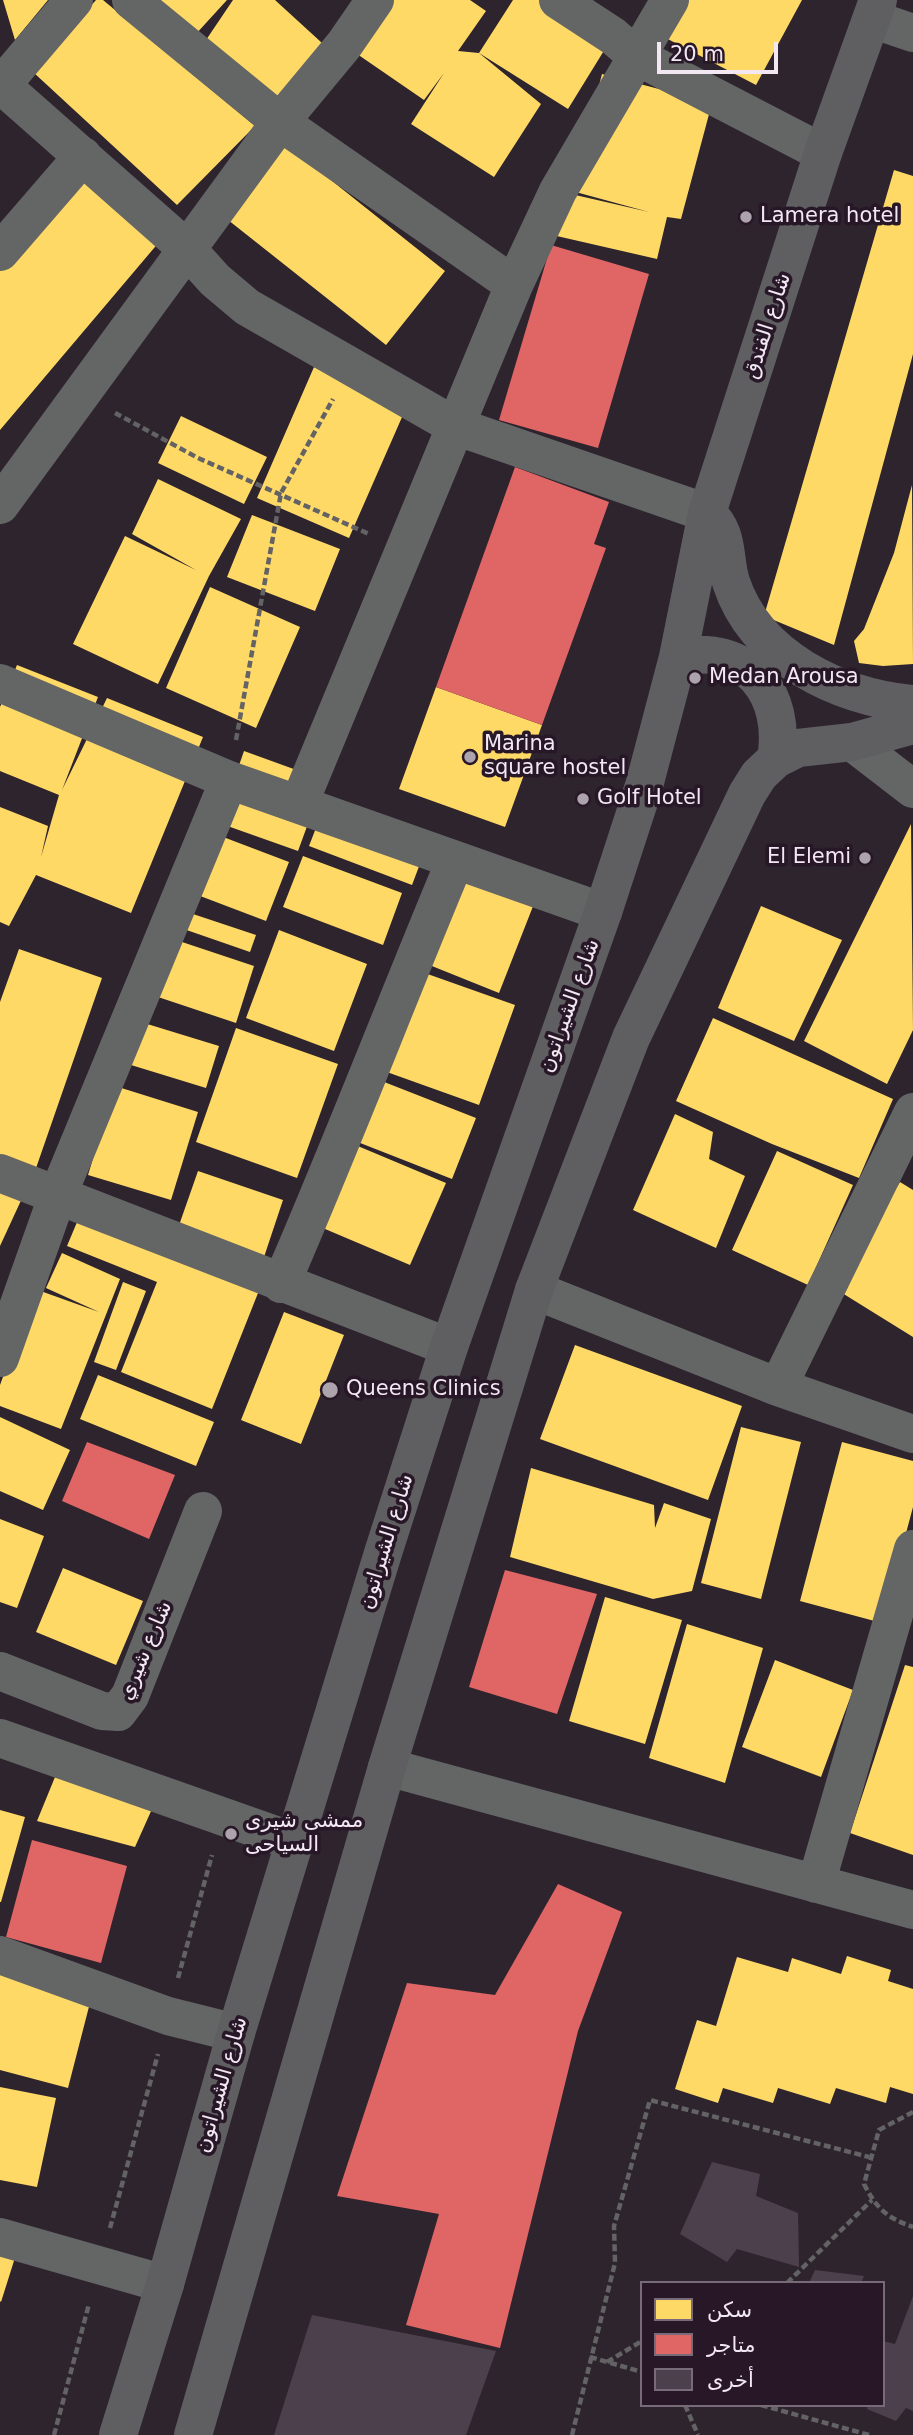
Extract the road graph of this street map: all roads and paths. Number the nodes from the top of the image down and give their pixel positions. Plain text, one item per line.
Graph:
1 (74, 0) edge
2 (131, 0) edge
3 (375, 0) edge
4 (558, 0) edge
5 (670, 0) edge
6 (875, 10) edge
7 (913, 33) edge
8 (636, 56) junction
9 (1, 85) edge
10 (280, 122) junction
11 (823, 153) junction
12 (83, 156) junction
13 (187, 249) junction
14 (0, 252) edge
15 (514, 285) junction
16 (350, 368) junction
17 (83, 395) junction
18 (455, 426) junction
19 (281, 493) junction
20 (0, 505) edge
21 (707, 513) junction
22 (405, 551) junction
23 (678, 657) junction
24 (0, 683) edge
25 (913, 704) edge
26 (913, 725) edge
27 (852, 741) junction
28 (776, 760) junction
29 (229, 780) junction
30 (913, 789) edge
31 (299, 804) junction
32 (455, 861) junction
33 (603, 912) junction
34 (913, 1112) edge
35 (0, 1173) edge
36 (57, 1197) junction
37 (281, 1284) junction
38 (534, 1290) junction
39 (449, 1347) junction
40 (0, 1358) edge
41 (778, 1387) junction
42 (913, 1434) edge
43 (203, 1511) dead end
44 (913, 1549) edge
45 (0, 1671) edge
46 (0, 1738) edge
47 (387, 1767) junction
48 (223, 1818) junction
49 (295, 1842) junction
50 (816, 1884) junction
51 (913, 1910) edge
52 (0, 1955) edge
53 (168, 2016) junction
54 (236, 2033) junction
55 (913, 2112) edge
56 (869, 2157) junction
57 (872, 2200) junction
58 (913, 2227) edge
59 (0, 2237) edge
60 (99, 2266) junction
61 (789, 2281) edge
62 (165, 2284) junction
63 (640, 2342) edge
64 (590, 2357) junction
65 (606, 2362) junction
66 (640, 2371) edge
67 (686, 2407) edge
68 (768, 2407) edge
69 (54, 2435) edge
70 (118, 2435) edge
71 (193, 2435) edge
72 (572, 2435) edge
73 (698, 2435) edge
74 (869, 2435) edge

1 - 9 street
2 - 10 street
3 - 10 street
4 - 8 street
5 - 8 street
6 - 7 street
6 - 11 street, شارع الفندق
8 - 11 street
8 - 15 street
9 - 12 street
10 - 13 street
10 - 15 street
11 - 21 street, شارع الفندق
12 - 13 street
12 - 14 street
13 - 16 street
13 - 17 street
15 - 18 street
16 - 18 street
16 - 19 path
17 - 19 path
17 - 20 street
18 - 21 street
18 - 22 street
19 - 22 path
19 - 29 path
21 - 23 street, شارع الفندق
21 - 25 street
22 - 31 street
23 - 28 street
23 - 33 street, شارع الشيراتون
24 - 29 street
26 - 27 street
27 - 28 street
27 - 30 street
28 - 38 street
29 - 31 street
29 - 36 street
31 - 32 street
32 - 33 street
32 - 37 street
33 - 39 street, شارع الشيراتون
34 - 41 street
35 - 36 street
36 - 37 street
36 - 40 street
37 - 39 street
38 - 41 street
38 - 47 street
39 - 49 street, شارع الشيراتون
41 - 42 street
43 - 45 street, شارع شيري
44 - 50 street
46 - 48 street
47 - 50 street
47 - 71 street
48 - 49 street
48 - 53 path
49 - 54 street, شارع الشيراتون
50 - 51 street
52 - 53 street
53 - 54 street
53 - 60 path
54 - 62 street, شارع الشيراتون
55 - 56 path
56 - 57 path
56 - 64 path
57 - 58 path
57 - 61 path
59 - 60 street
60 - 62 street
60 - 69 path
62 - 70 street, شارع الشيراتون
63 - 65 path
64 - 65 path
64 - 72 path
65 - 66 path
67 - 73 path
68 - 74 path

